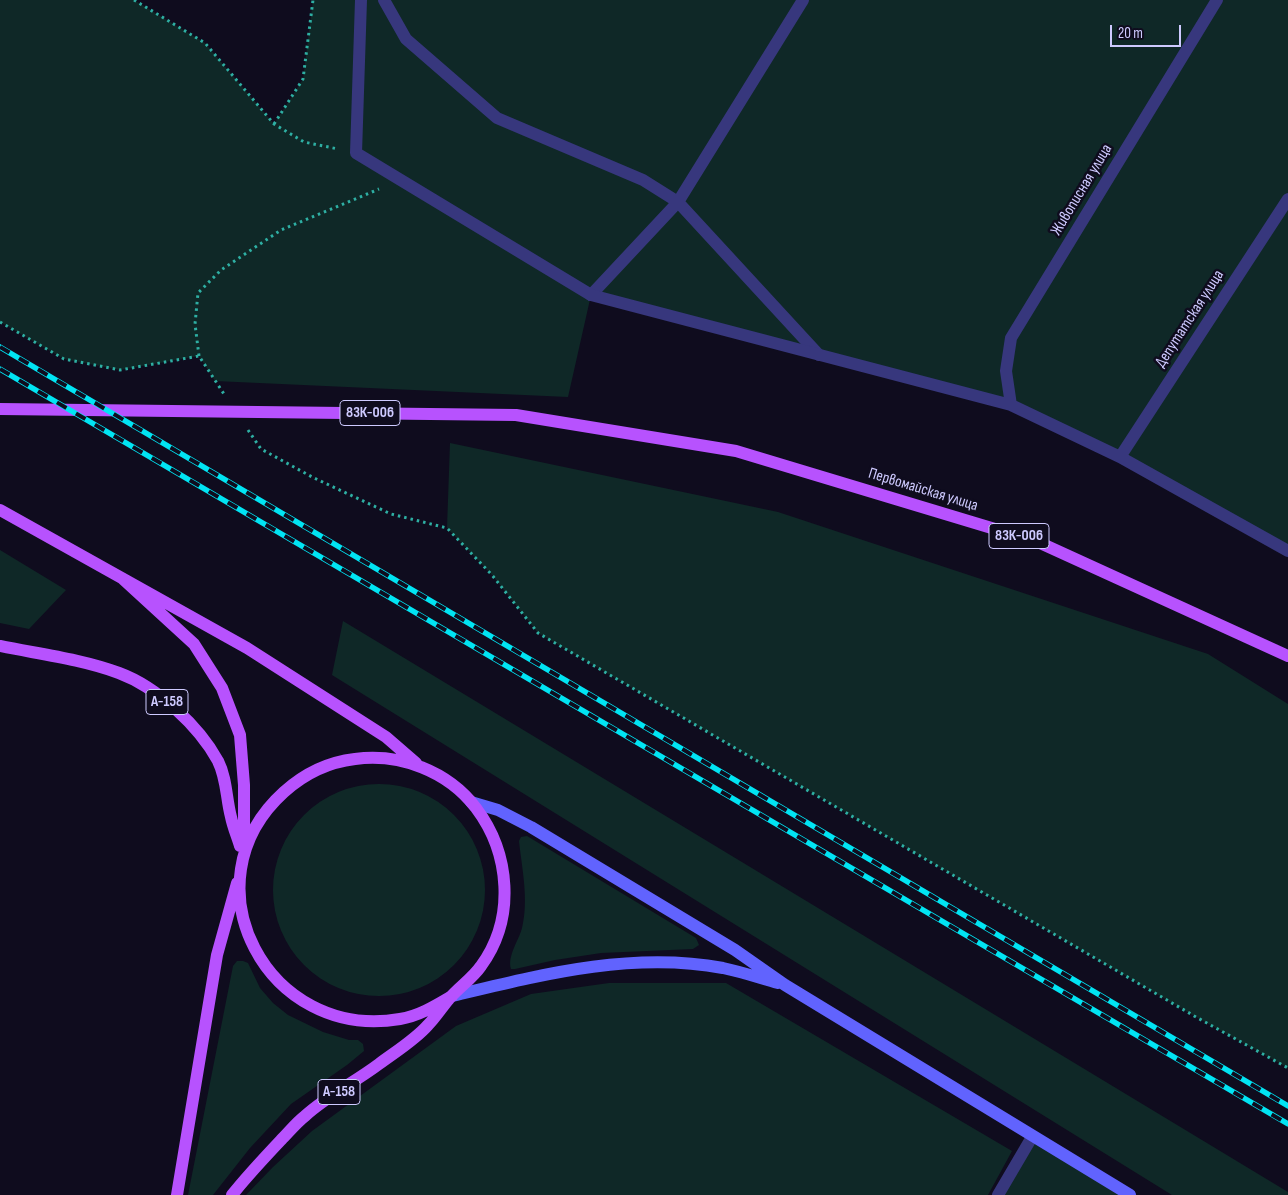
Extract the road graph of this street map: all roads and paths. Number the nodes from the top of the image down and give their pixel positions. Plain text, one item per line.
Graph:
1 (134, 0) edge
2 (313, 0) edge
3 (361, 0) edge
4 (384, 0) edge
5 (803, 0) edge
6 (1217, 0) edge
7 (274, 124) junction
8 (356, 153) junction
9 (402, 180) junction
10 (1288, 199) edge
11 (678, 202) junction
12 (591, 295) junction
13 (0, 322) edge
14 (819, 355) junction
15 (199, 356) junction
16 (226, 396) dead end
17 (1011, 405) junction
18 (0, 409) edge
19 (246, 426) dead end
20 (1120, 457) junction
21 (0, 510) edge
22 (1288, 551) edge
23 (122, 578) junction
24 (0, 646) edge
25 (1288, 656) edge
26 (420, 766) junction
27 (472, 802) junction
28 (244, 858) junction
29 (785, 985) junction
30 (452, 996) junction
31 (1288, 1068) edge
32 (1032, 1137) junction
33 (177, 1195) edge
34 (232, 1195) edge
35 (998, 1195) edge
36 (1130, 1195) edge

1 - 7 path
2 - 7 path
3 - 8 street
4 - 11 street
5 - 11 street
6 - 17 street, Живописная улица
7 - 8 path
8 - 9 street
9 - 12 street
9 - 15 path
10 - 20 street, Депутатская улица
11 - 12 street
11 - 14 street
12 - 14 street
13 - 15 path
14 - 17 street
15 - 16 path
17 - 20 street
18 - 25 main road, Первомайская улица / 83К-006
19 - 31 path
20 - 22 street
21 - 23 main road, А-158
23 - 26 main road, А-158
23 - 28 main road, А-158
24 - 28 main road, А-158
26 - 27 main road, А-158
26 - 28 main road
27 - 29 street
27 - 30 main road, А-158
28 - 30 main road
28 - 33 main road, А-158
29 - 30 street
29 - 32 street
30 - 34 main road, А-158
32 - 35 street
32 - 36 street

